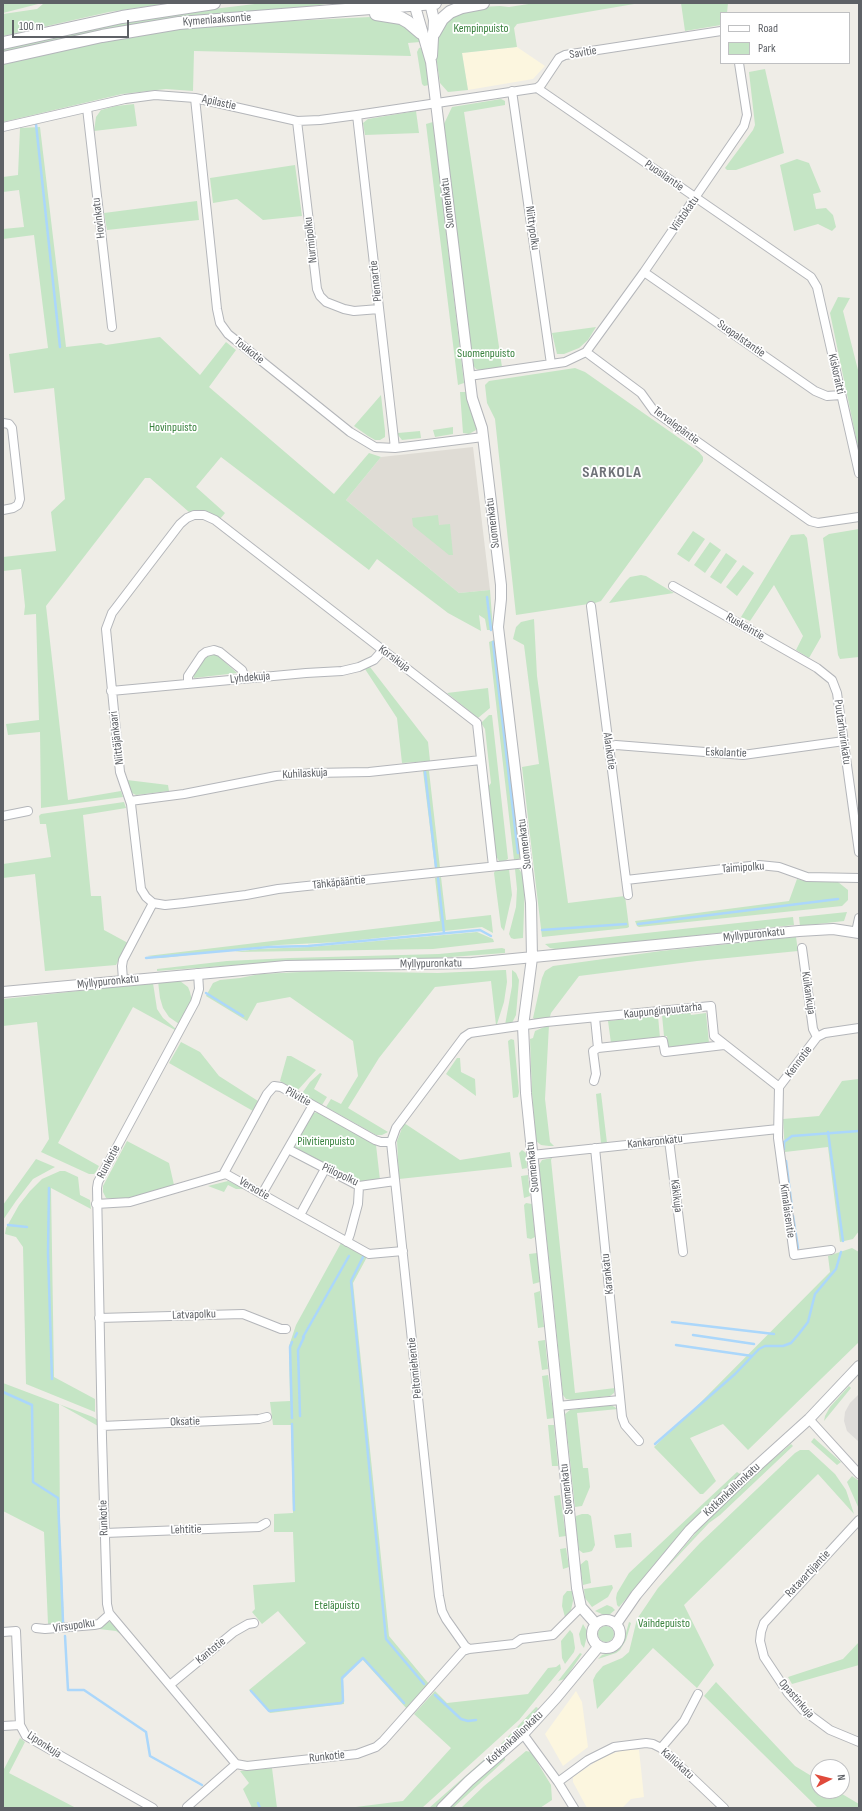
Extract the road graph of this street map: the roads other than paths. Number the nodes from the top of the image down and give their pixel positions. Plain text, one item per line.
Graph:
1 (214, 3) edge
2 (430, 3) edge
3 (435, 3) edge
4 (483, 3) edge
5 (414, 4) edge
6 (356, 10) junction
7 (720, 31) edge
8 (421, 33) junction
9 (434, 33) junction
10 (3, 43) edge
11 (3, 58) edge
12 (431, 62) junction
13 (739, 64) edge
14 (537, 88) junction
15 (512, 91) junction
16 (195, 98) junction
17 (436, 103) junction
18 (87, 108) junction
19 (357, 115) junction
20 (297, 121) junction
21 (3, 127) edge
22 (696, 197) junction
23 (644, 272) junction
24 (811, 277) joint
25 (379, 309) junction
26 (112, 327) dead end
27 (586, 352) junction
28 (551, 364) junction
29 (469, 376) junction
30 (841, 395) junction
31 (3, 423) edge
32 (484, 437) junction
33 (395, 448) junction
34 (859, 473) edge
35 (3, 510) edge
36 (194, 516) joint
37 (859, 517) edge
38 (673, 586) dead end
39 (591, 606) dead end
40 (383, 650) junction
41 (818, 668) joint
42 (245, 678) junction
43 (188, 683) junction
44 (111, 691) junction
45 (844, 741) junction
46 (608, 747) junction
47 (481, 760) junction
48 (130, 801) junction
49 (28, 811) dead end
50 (3, 816) edge
51 (859, 852) edge
52 (527, 863) junction
53 (493, 866) junction
54 (859, 878) edge
55 (626, 880) junction
56 (628, 895) dead end
57 (153, 902) junction
58 (859, 918) edge
59 (858, 932) edge
60 (802, 948) dead end
61 (532, 958) junction
62 (198, 973) junction
63 (124, 980) junction
64 (3, 992) edge
65 (595, 1018) junction
66 (523, 1026) junction
67 (859, 1028) edge
68 (817, 1037) junction
69 (724, 1045) junction
70 (598, 1048) junction
71 (594, 1081) dead end
72 (779, 1087) junction
73 (313, 1105) junction
74 (778, 1129) junction
75 (669, 1140) junction
76 (391, 1142) junction
77 (595, 1148) junction
78 (288, 1149) junction
79 (532, 1155) junction
80 (325, 1169) junction
81 (224, 1173) junction
82 (395, 1181) junction
83 (359, 1186) junction
84 (262, 1194) junction
85 (96, 1204) junction
86 (300, 1215) junction
87 (346, 1242) junction
88 (831, 1250) dead end
89 (403, 1251) junction
90 (683, 1252) dead end
91 (99, 1318) junction
92 (286, 1329) dead end
93 (859, 1366) edge
94 (620, 1400) junction
95 (558, 1406) junction
96 (267, 1416) dead end
97 (809, 1419) junction
98 (102, 1426) junction
99 (639, 1442) dead end
100 (858, 1469) edge
101 (859, 1520) edge
102 (266, 1523) dead end
103 (105, 1533) junction
104 (581, 1607) junction
105 (110, 1614) junction
106 (254, 1623) dead end
107 (596, 1624) junction
108 (616, 1624) junction
109 (36, 1628) dead end
110 (3, 1632) edge
111 (761, 1632) joint
112 (599, 1646) junction
113 (470, 1648) junction
114 (171, 1684) junction
115 (698, 1694) dead end
116 (20, 1725) junction
117 (3, 1726) edge
118 (523, 1734) junction
119 (859, 1742) edge
120 (661, 1748) junction
121 (236, 1764) junction
122 (558, 1782) junction
123 (187, 1807) dead end
124 (153, 1808) edge
125 (442, 1808) edge
126 (574, 1808) edge
127 (724, 1808) edge

1 - 10 main road, Kymenlaaksontie
2 - 3 main road, Kymenlaaksontie
2 - 5 main road, Kymenlaaksontie
2 - 9 street, Suomenkatu
4 - 9 main road
5 - 6 main road, Kymenlaaksontie
5 - 8 street, Suomenkatu
6 - 8 main road
6 - 11 main road, Kymenlaaksontie
7 - 14 street, Savitie
8 - 12 street, Suomenkatu
9 - 12 street, Suomenkatu
12 - 17 street, Suomenkatu
13 - 22 street, Viistokatu
14 - 15 street
14 - 22 street, Puosilantie
15 - 17 street
15 - 28 street, Niittypolku
16 - 18 street, Apilastie
16 - 20 street, Apilastie
16 - 33 street, Toukotie
17 - 19 street, Apilastie
17 - 29 street, Suomenkatu
18 - 21 street, Apilastie
18 - 26 street, Hovinkatu
19 - 20 street, Apilastie
19 - 25 street, Piennartie
20 - 25 street, Nurmipolku
22 - 23 street, Viistokatu
22 - 24 street, Puosilantie
23 - 27 street, Viistokatu
23 - 30 street, Suopalstantie
24 - 30 street, Kiskoraitti
25 - 33 street, Piennartie
27 - 28 street
27 - 37 street, Tervalepäntie
28 - 29 street
29 - 32 street, Suomenkatu
30 - 34 street, Kiskoraitti
31 - 35 street
32 - 33 street, Toukotie
32 - 52 street, Suomenkatu
36 - 40 street, Korsikuja
36 - 44 street, Niittäjänkaari
38 - 41 street, Ruskeintie
39 - 46 street, Alankotie
40 - 42 street, Lyhdekuja
40 - 47 street, Korsikuja
41 - 45 street, Puutarhurinkatu
42 - 43 street, Lyhdekuja
42 - 43 street
43 - 44 street, Lyhdekuja
44 - 48 street, Niittäjänkaari
45 - 46 street, Eskolantie
45 - 51 street, Puutarhurinkatu
46 - 55 street, Alankotie
47 - 48 street, Kuhilaskuja
47 - 53 street, Korsikuja
48 - 57 street, Niittäjänkaari
49 - 50 street
52 - 53 street, Tähkäpääntie
52 - 61 street, Suomenkatu
53 - 57 street, Tähkäpääntie
54 - 55 street, Taimipolku
55 - 56 street, Alankotie
57 - 63 street
58 - 59 street
59 - 61 street, Myllypuronkatu
60 - 68 street, Kuikankuja
61 - 62 street, Myllypuronkatu
61 - 66 street, Suomenkatu
62 - 63 street, Myllypuronkatu
62 - 85 street, Runkotie
63 - 64 street, Myllypuronkatu
65 - 66 street, Kaupunginpuutarha
65 - 69 street, Kaupunginpuutarha
65 - 70 street
66 - 76 street, Peltomiehentie
66 - 79 street, Suomenkatu
67 - 68 street, Kennotie
68 - 72 street, Kennotie
69 - 70 street
69 - 72 street, Kaupunginpuutarha
70 - 71 street
72 - 74 street, Kennotie
73 - 76 street, Pilvitie
73 - 78 street
73 - 81 street, Pilvitie
74 - 75 street, Kankaronkatu
74 - 88 street, Kimalaisentie
75 - 77 street, Kankaronkatu
75 - 90 street, Käkikuja
76 - 82 street, Peltomiehentie
77 - 79 street, Kankaronkatu
77 - 94 street, Karankatu
78 - 80 street, Piilopolku
78 - 84 street
79 - 95 street, Suomenkatu
80 - 83 street, Piilopolku
80 - 86 street
81 - 84 street, Versotie
81 - 85 street, Versotie
82 - 83 street, Piilopolku
82 - 89 street, Peltomiehentie
83 - 87 street
84 - 86 street, Versotie
85 - 91 street, Runkotie
86 - 87 street, Versotie
87 - 89 street, Versotie
89 - 113 street, Peltomiehentie
91 - 92 street, Latvapolku
91 - 98 street, Runkotie
93 - 97 street, Kotkankallionkatu
94 - 95 street
94 - 99 street, Karankatu
95 - 104 street, Suomenkatu
96 - 98 street, Oksatie
97 - 100 street
97 - 108 street, Kotkankallionkatu
98 - 103 street, Runkotie
101 - 111 street, Ratavartijantie
102 - 103 street, Lehtitie
103 - 105 street, Runkotie
104 - 107 street, Suomenkatu
104 - 113 street
105 - 109 street, Virsupolku
105 - 114 street
106 - 114 street, Kantotie
107 - 108 street
107 - 112 street
108 - 112 street
110 - 116 street, Liponkuja
111 - 119 street, Opastinkuja
112 - 118 street, Kotkankallionkatu
113 - 121 street, Runkotie
114 - 121 street
115 - 120 street
116 - 117 street
116 - 124 street, Liponkuja
118 - 122 street
118 - 125 street, Kotkankallionkatu
120 - 122 street, Kalliokatu
120 - 127 street, Kalliokatu
121 - 123 street
122 - 126 street

